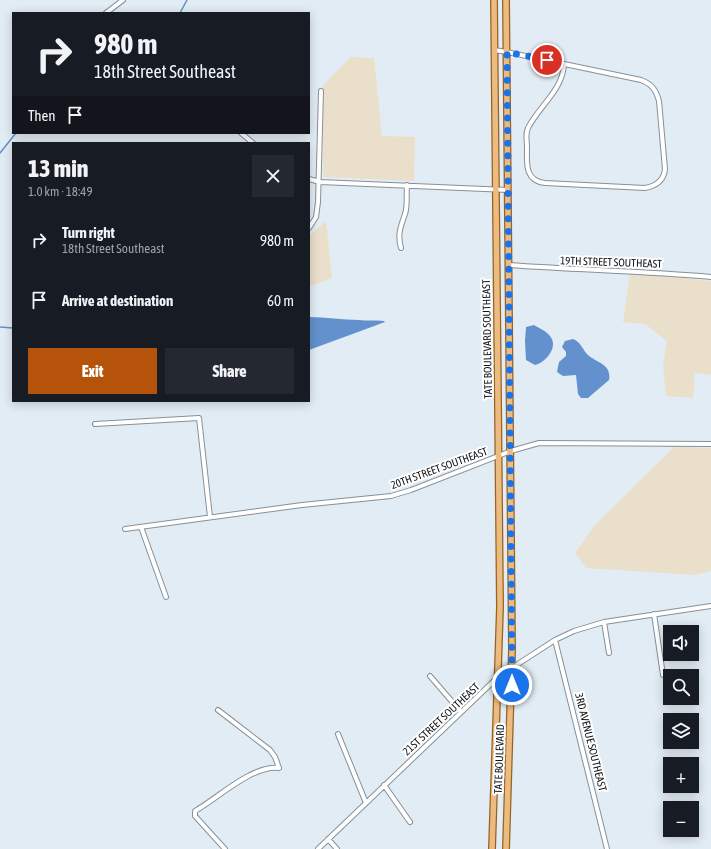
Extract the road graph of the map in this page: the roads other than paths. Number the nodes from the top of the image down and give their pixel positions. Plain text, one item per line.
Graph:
1 (122, 0) edge
2 (494, 0) edge
3 (506, 0) edge
4 (107, 12) edge
5 (494, 50) junction
6 (507, 52) junction
7 (564, 64) junction
8 (320, 91) dead end
9 (242, 134) edge
10 (252, 142) edge
11 (310, 180) edge
12 (320, 182) junction
13 (406, 185) junction
14 (495, 190) junction
15 (508, 190) junction
16 (310, 226) edge
17 (401, 248) dead end
18 (509, 265) junction
19 (711, 277) edge
20 (95, 424) dead end
21 (711, 444) edge
22 (511, 451) junction
23 (497, 457) junction
24 (210, 517) junction
25 (141, 527) junction
26 (125, 529) dead end
27 (166, 597) dead end
28 (711, 606) edge
29 (654, 614) junction
30 (604, 622) junction
31 (555, 640) junction
32 (610, 653) dead end
33 (512, 669) junction
34 (663, 675) dead end
35 (430, 676) dead end
36 (498, 677) junction
37 (218, 710) dead end
38 (461, 712) junction
39 (338, 734) dead end
40 (384, 785) junction
41 (366, 803) junction
42 (410, 822) dead end
43 (328, 839) junction
44 (607, 848) edge
45 (225, 849) edge
46 (318, 849) edge
47 (337, 849) edge
48 (492, 849) edge
49 (506, 849) edge
50 (602, 849) edge

1 - 4 street
2 - 5 main road, TATE BOULEVARD SOUTHEAST
3 - 6 main road, TATE BOULEVARD SOUTHEAST
5 - 6 street
5 - 14 main road, TATE BOULEVARD SOUTHEAST
6 - 7 street
6 - 15 main road, TATE BOULEVARD SOUTHEAST
7 - 7 street
8 - 12 street
9 - 10 street
11 - 12 street
12 - 13 street
12 - 16 street
13 - 14 street
13 - 17 street
14 - 15 street
14 - 23 main road, TATE BOULEVARD SOUTHEAST
15 - 18 main road, TATE BOULEVARD SOUTHEAST
18 - 19 street, 19TH STREET SOUTHEAST
18 - 22 main road, TATE BOULEVARD SOUTHEAST
20 - 24 street
21 - 22 street, 20TH STREET SOUTHEAST
22 - 23 street, 20TH STREET SOUTHEAST
22 - 33 main road, TATE BOULEVARD SOUTHEAST
23 - 24 street, 20TH STREET SOUTHEAST
23 - 36 main road, TATE BOULEVARD SOUTHEAST
24 - 25 street, 20TH STREET SOUTHEAST
25 - 26 street, 20TH STREET SOUTHEAST
25 - 27 street
28 - 29 street, 21ST STREET SOUTHEAST
29 - 30 street, 21ST STREET SOUTHEAST
29 - 34 street
30 - 31 street, 21ST STREET SOUTHEAST
30 - 32 street
31 - 33 street, 21ST STREET SOUTHEAST
31 - 44 street, 3RD AVENUE SOUTHEAST
33 - 36 street, 21ST STREET SOUTHEAST
33 - 49 main road, TATE BOULEVARD
35 - 38 street
36 - 38 street, 21ST STREET SOUTHEAST
36 - 48 main road, TATE BOULEVARD
37 - 45 street
38 - 40 street, 21ST STREET SOUTHEAST
39 - 41 street
40 - 41 street, 21ST STREET SOUTHEAST
40 - 42 street
41 - 43 street, 21ST STREET SOUTHEAST
43 - 46 street, 21ST STREET SOUTHEAST
43 - 47 street
44 - 50 street

